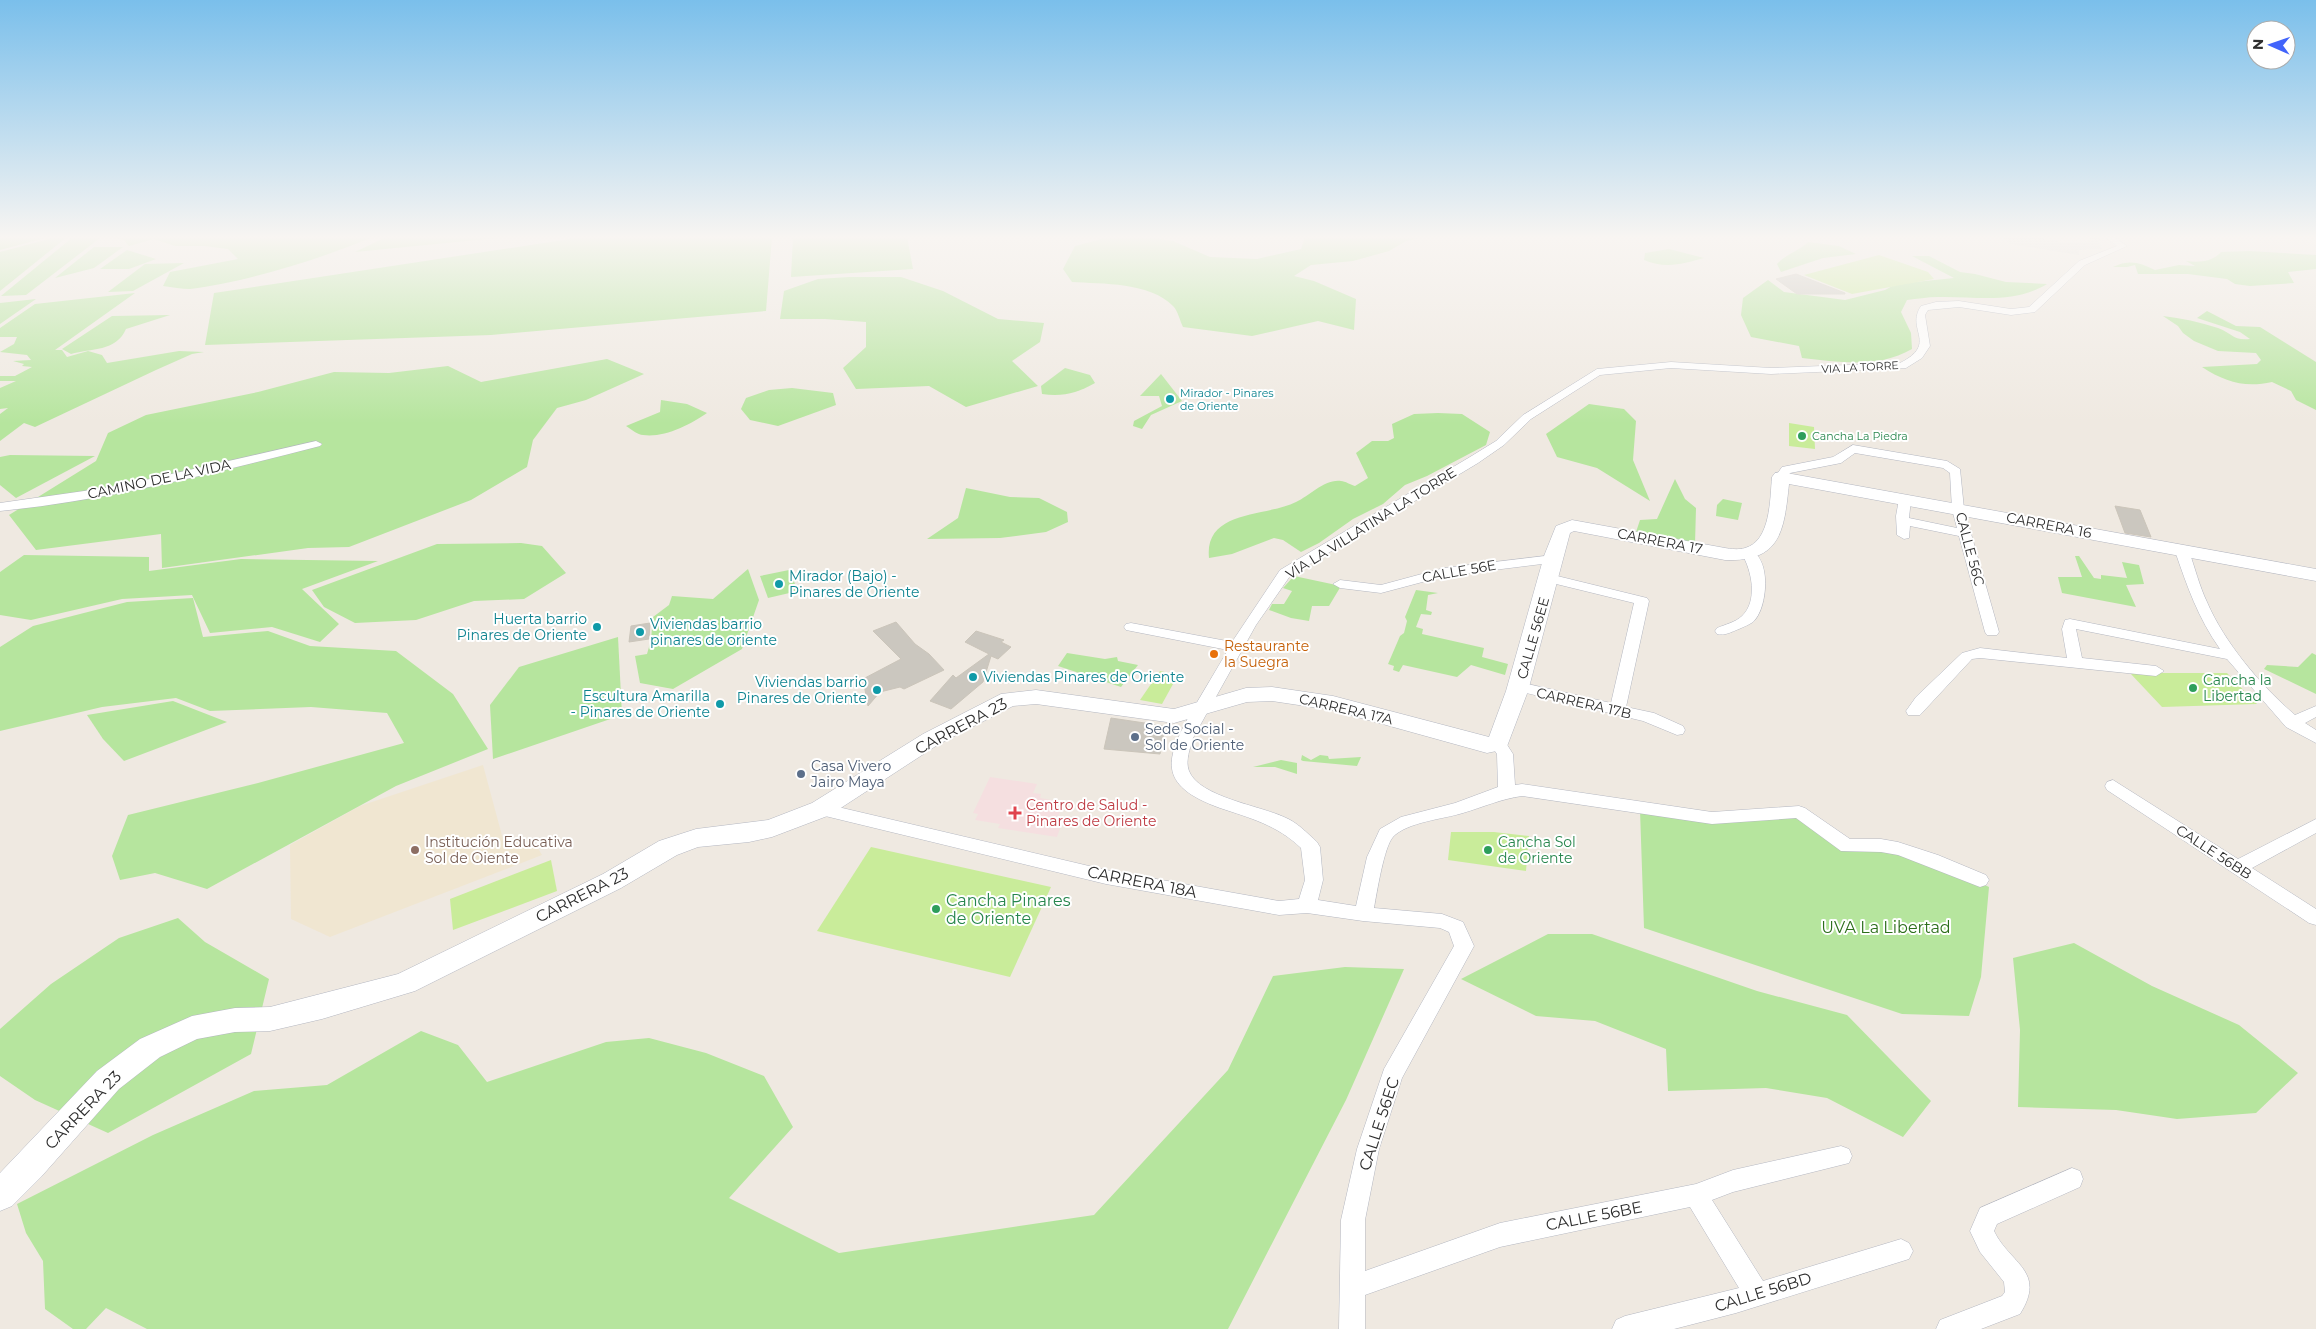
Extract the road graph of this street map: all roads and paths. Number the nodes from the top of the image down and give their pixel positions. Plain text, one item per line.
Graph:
1 (2044, 299) edge
2 (1597, 372) joint
3 (316, 444) dead end
4 (1781, 477) junction
5 (1905, 499) junction
6 (0, 507) edge
7 (1958, 509) junction
8 (1902, 521) junction
9 (1572, 525) joint
10 (1965, 533) junction
11 (1904, 535) dead end
12 (2182, 551) junction
13 (1749, 554) junction
14 (1551, 568) junction
15 (2316, 574) edge
16 (1340, 584) dead end
17 (1131, 627) dead end
18 (1722, 631) dead end
19 (1992, 632) dead end
20 (1237, 647) junction
21 (2234, 656) junction
22 (2076, 663) junction
23 (2156, 671) dead end
24 (1519, 687) junction
25 (1205, 706) junction
26 (1617, 711) junction
27 (1914, 711) dead end
28 (2316, 711) edge
29 (2292, 723) junction
30 (1677, 730) dead end
31 (2316, 738) edge
32 (1493, 745) junction
33 (2113, 786) dead end
34 (1507, 792) junction
35 (821, 809) junction
36 (2316, 825) edge
37 (2238, 867) junction
38 (1980, 880) dead end
39 (1307, 906) junction
40 (1363, 914) junction
41 (2316, 918) edge
42 (1462, 935) joint
43 (1841, 1156) dead end
44 (2072, 1179) dead end
45 (0, 1195) edge
46 (1696, 1195) junction
47 (1901, 1250) dead end
48 (1351, 1288) junction
49 (1758, 1294) junction
50 (1352, 1329) edge
51 (1624, 1329) edge
52 (1949, 1329) edge

1 - 2 street, VIA LA TORRE
2 - 20 street, VÍA LA VILLATINA LA TORRE
3 - 6 street, CAMINO DE LA VIDA
4 - 5 street, CARRERA 16
4 - 7 street, CALLE 56C
4 - 13 street
5 - 7 street, CARRERA 16
5 - 8 street
7 - 10 street, CALLE 56C
7 - 12 street, CARRERA 16
8 - 10 street
8 - 11 street
9 - 13 street, CARRERA 17
9 - 14 street, CALLE 56EE
10 - 19 street, CALLE 56C
12 - 15 street, CARRERA 16
12 - 21 street
13 - 18 street
14 - 16 street, CALLE 56E
14 - 24 street, CALLE 56EE
14 - 26 street, CALLE 56E
17 - 20 street
20 - 25 street, VÍA LA VILLATINA LA TORRE
21 - 22 street
21 - 29 street
22 - 23 street
22 - 27 street
24 - 26 street, CARRERA 17B
24 - 32 street, CALLE 56EE
25 - 32 street, CARRERA 17A
25 - 35 street, CARRERA 23
25 - 39 street, VÍA LA VILLATINA LA TORRE
26 - 30 street, CARRERA 17B
28 - 29 street
29 - 31 street
32 - 34 street
33 - 37 street, CALLE 56BB
34 - 38 street
34 - 40 street
35 - 39 street, CARRERA 18A
35 - 45 street, CARRERA 23
36 - 37 street
37 - 41 street, CALLE 56BB
39 - 40 street, CARRERA 18A
40 - 42 street, CARRERA 18A
42 - 48 street, CALLE 56EC
43 - 46 street, CALLE 56BE
44 - 52 street
46 - 48 street, CALLE 56BE
46 - 49 street
47 - 49 street, CALLE 56BD
48 - 50 street, CALLE 56EC
49 - 51 street, CALLE 56BD

